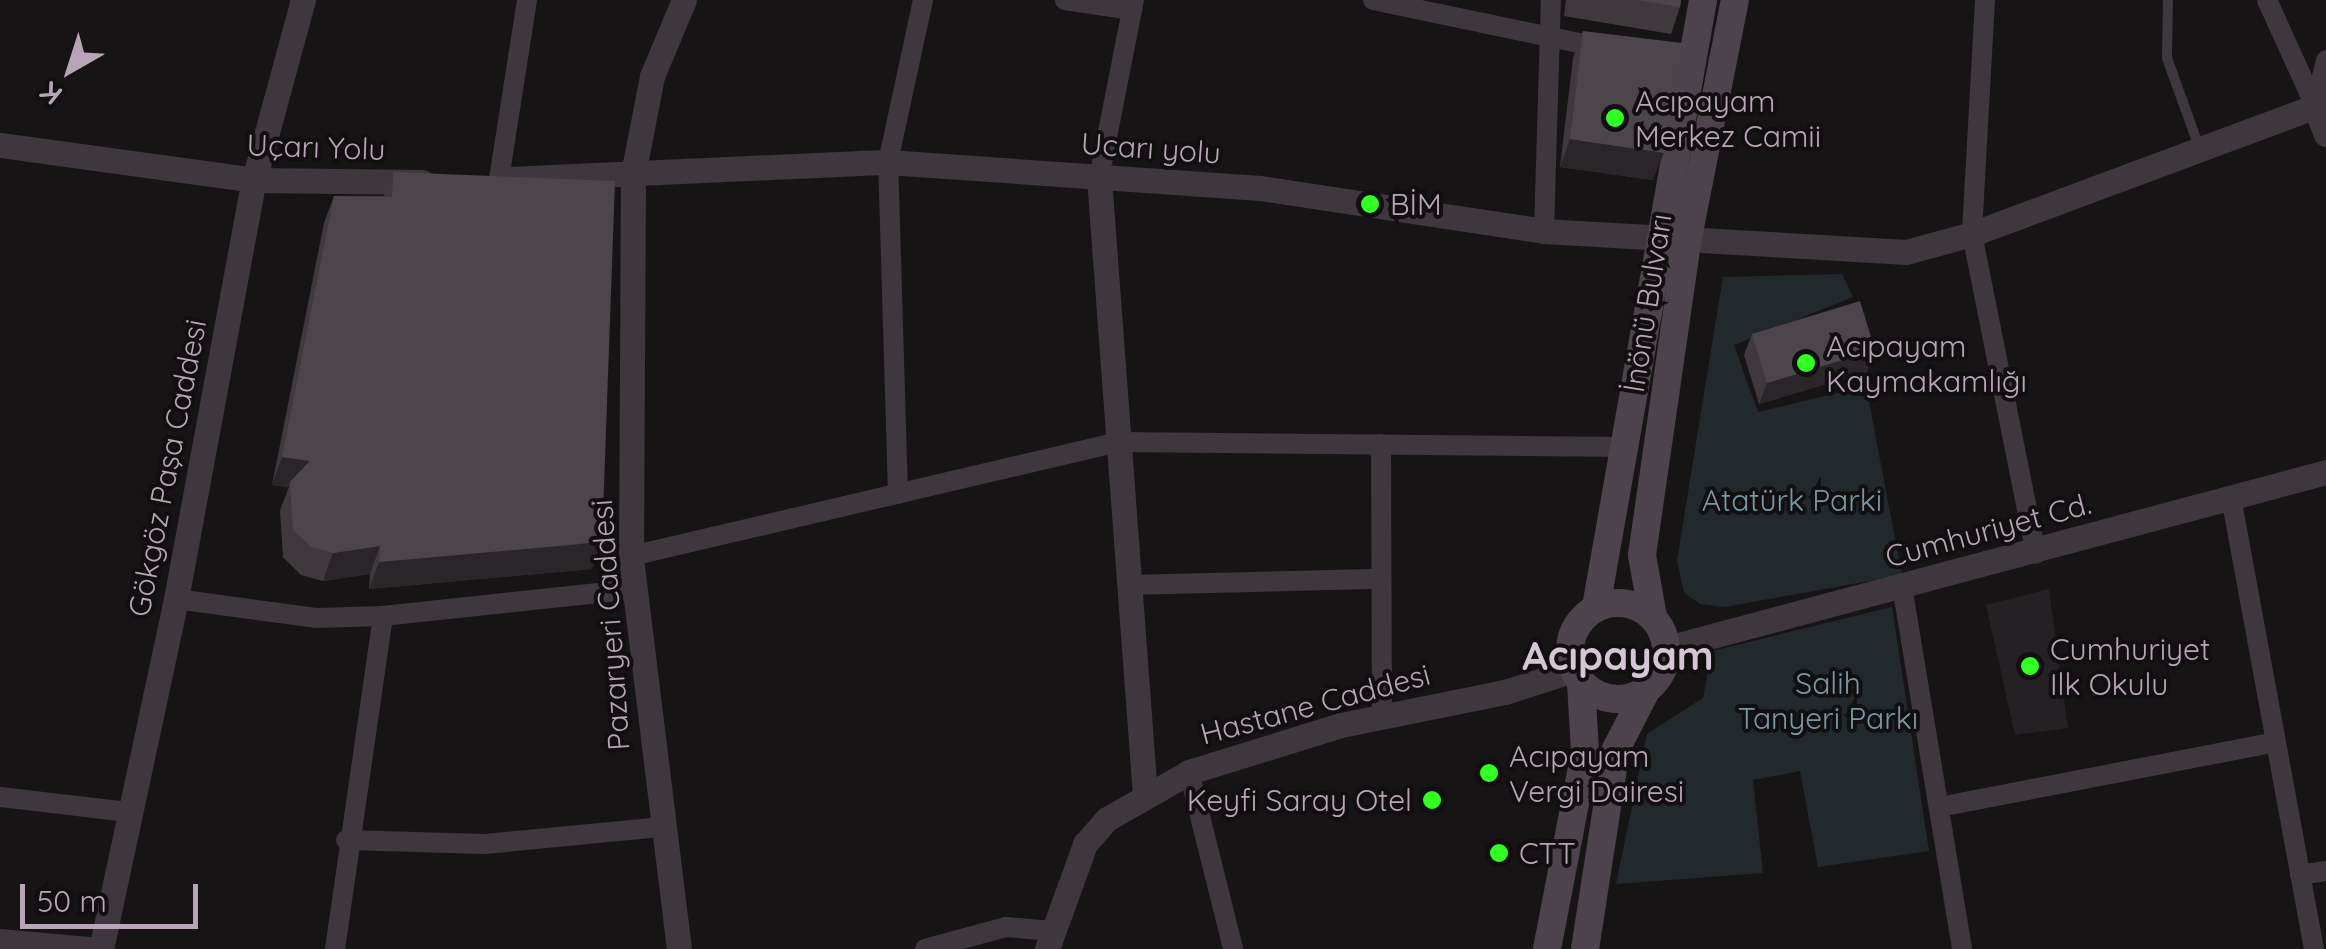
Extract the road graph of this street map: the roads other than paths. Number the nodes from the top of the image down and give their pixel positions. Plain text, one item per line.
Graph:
1 (303, 0) edge
2 (527, 0) edge
3 (684, 0) edge
4 (923, 0) edge
5 (1065, 0) edge
6 (1373, 0) edge
7 (1551, 0) edge
8 (1703, 0) edge
9 (1735, 0) edge
10 (1985, 0) edge
11 (2168, 0) edge
12 (2267, 0) edge
13 (1133, 5) edge
14 (1546, 41) junction
15 (1620, 51) edge
16 (2326, 60) edge
17 (2320, 104) edge
18 (2326, 134) edge
19 (0, 145) edge
20 (2199, 147) junction
21 (888, 162) junction
22 (632, 174) junction
23 (1100, 178) junction
24 (499, 179) junction
25 (254, 180) junction
26 (1544, 231) junction
27 (1972, 234) junction
28 (1676, 237) junction
29 (1119, 442) junction
30 (1380, 444) junction
31 (1628, 447) junction
32 (2326, 472) edge
33 (898, 494) junction
34 (2231, 497) junction
35 (2036, 554) junction
36 (632, 556) junction
37 (1381, 579) junction
38 (1129, 585) junction
39 (1902, 586) junction
40 (634, 590) junction
41 (176, 600) junction
42 (1596, 607) junction
43 (383, 616) junction
44 (1653, 617) junction
45 (1666, 648) junction
46 (1577, 677) junction
47 (1646, 691) junction
48 (1382, 716) junction
49 (2276, 742) junction
50 (1189, 772) junction
51 (1145, 796) junction
52 (0, 797) edge
53 (1939, 807) junction
54 (128, 812) junction
55 (660, 827) junction
56 (346, 840) junction
57 (2326, 871) edge
58 (2300, 875) junction
59 (0, 939) edge
60 (1050, 940) edge
61 (101, 949) edge
62 (336, 949) edge
63 (679, 949) edge
64 (925, 949) edge
65 (1233, 949) edge
66 (1547, 949) edge
67 (1586, 949) edge
68 (1962, 949) edge
69 (2314, 949) edge

1 - 25 street, Gökgöz Paşa Caddesi
2 - 24 street
3 - 22 street, Pazaryeri Caddesi
4 - 21 street
5 - 13 street
6 - 14 street
7 - 14 street
8 - 28 main road, İnönü Bulvarı
9 - 28 main road, İnönü Bulvarı
10 - 27 street
11 - 20 lane
12 - 17 street
13 - 23 street
14 - 15 street
14 - 26 street
16 - 17 street
17 - 18 street
17 - 20 street, Ucarı yolu
19 - 25 street, Uçarı Yolu
20 - 27 street, Ucarı yolu
21 - 22 street, Ucarı yolu
21 - 23 street, Ucarı yolu
21 - 33 street
22 - 24 street, Uçarı Yolu
22 - 36 street, Pazaryeri Caddesi
23 - 26 street, Ucarı yolu
23 - 29 street
24 - 25 street, Uçarı Yolu
25 - 41 street, Gökgöz Paşa Caddesi
26 - 28 street, Ucarı yolu
27 - 28 street, Ucarı yolu
27 - 35 street
28 - 31 main road, İnönü Bulvarı
28 - 44 main road, İnönü Bulvarı
29 - 30 street
29 - 33 street
29 - 38 street
30 - 31 street
30 - 37 street
31 - 42 main road, İnönü Bulvarı
32 - 34 street, Cumhuriyet Cd.
33 - 36 street
34 - 35 street, Cumhuriyet Cd.
34 - 49 street
35 - 39 street, Cumhuriyet Cd.
36 - 40 street, Pazaryeri Caddesi
37 - 38 street
37 - 48 street
38 - 51 street
39 - 45 street, Cumhuriyet Cd.
39 - 53 street
40 - 43 street
40 - 55 street, Pazaryeri Caddesi
41 - 43 street
41 - 54 street, Gökgöz Paşa Caddesi
42 - 44 main road
42 - 46 main road
43 - 56 street
44 - 45 main road
45 - 47 main road
46 - 47 main road
46 - 48 street, Hastane Caddesi
46 - 66 main road
47 - 67 main road
48 - 50 street, Hastane Caddesi
49 - 53 street
49 - 58 street
50 - 51 street, Hastane Caddesi
50 - 65 street
51 - 60 street, Hastane Caddesi
52 - 54 street
53 - 68 street
54 - 61 street, Gökgöz Paşa Caddesi
55 - 56 street
55 - 63 street, Pazaryeri Caddesi
56 - 62 street
57 - 58 street
58 - 69 street
59 - 61 street
60 - 64 street

